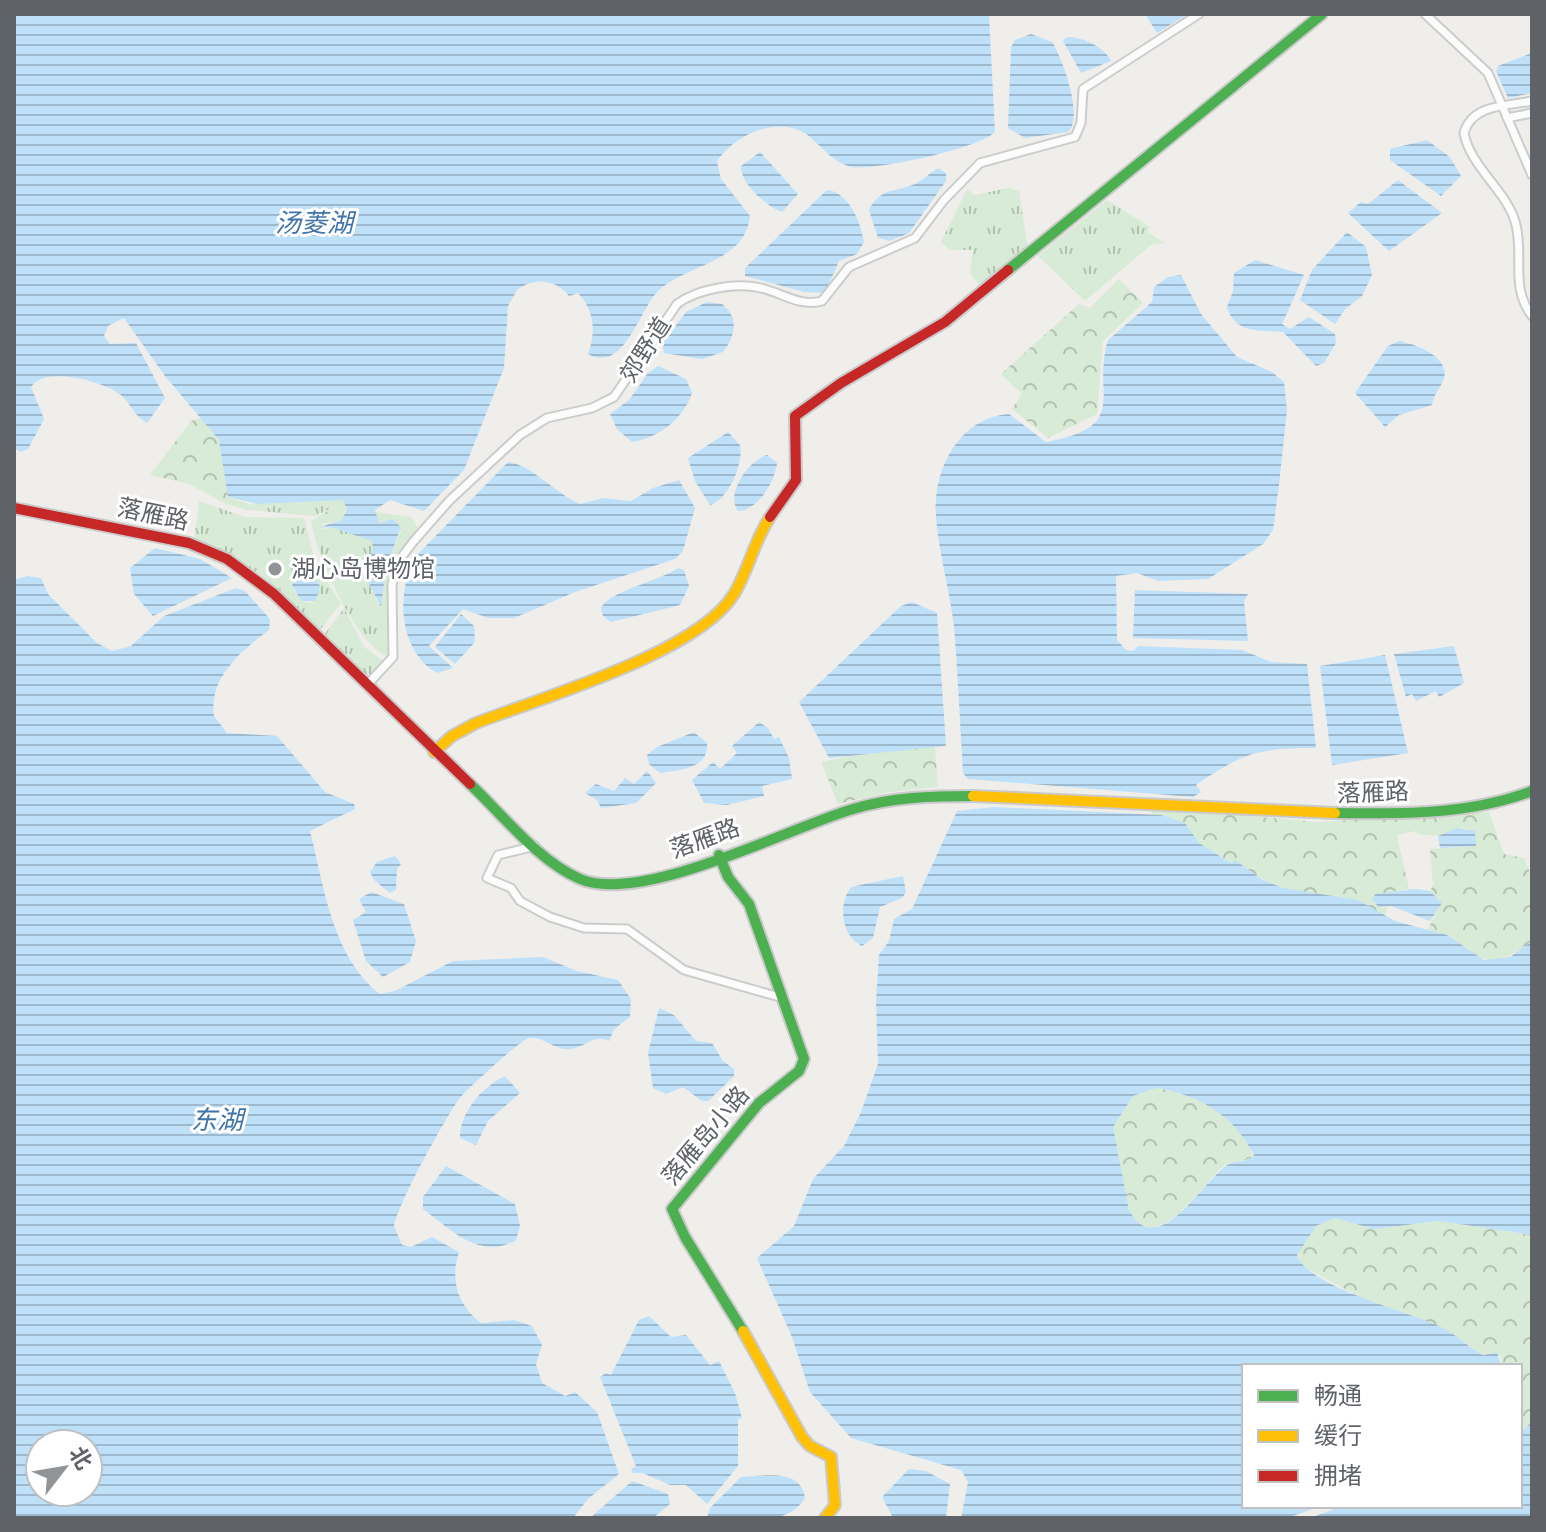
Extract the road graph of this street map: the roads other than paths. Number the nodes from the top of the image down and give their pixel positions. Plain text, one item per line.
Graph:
1 (1199, 14) edge
2 (1322, 14) edge
3 (1425, 14) edge
4 (1532, 101) edge
5 (1503, 106) junction
6 (1532, 113) edge
7 (1507, 118) junction
8 (1532, 175) edge
9 (1532, 316) edge
10 (14, 508) edge
11 (367, 685) junction
12 (434, 752) junction
13 (1532, 791) edge
14 (535, 846) junction
15 (719, 855) junction
16 (785, 998) junction
17 (825, 1518) edge

1 - 11 street, 郊野道
2 - 12 street
3 - 5 street
4 - 5 street
5 - 7 street
5 - 9 street
6 - 7 street
7 - 8 street
10 - 11 street, 落雁路
11 - 12 street, 落雁路
12 - 14 street, 落雁路
13 - 15 street, 落雁路
14 - 15 street, 落雁路
14 - 16 street
15 - 16 street, 落雁岛小路
16 - 17 street, 落雁岛小路

